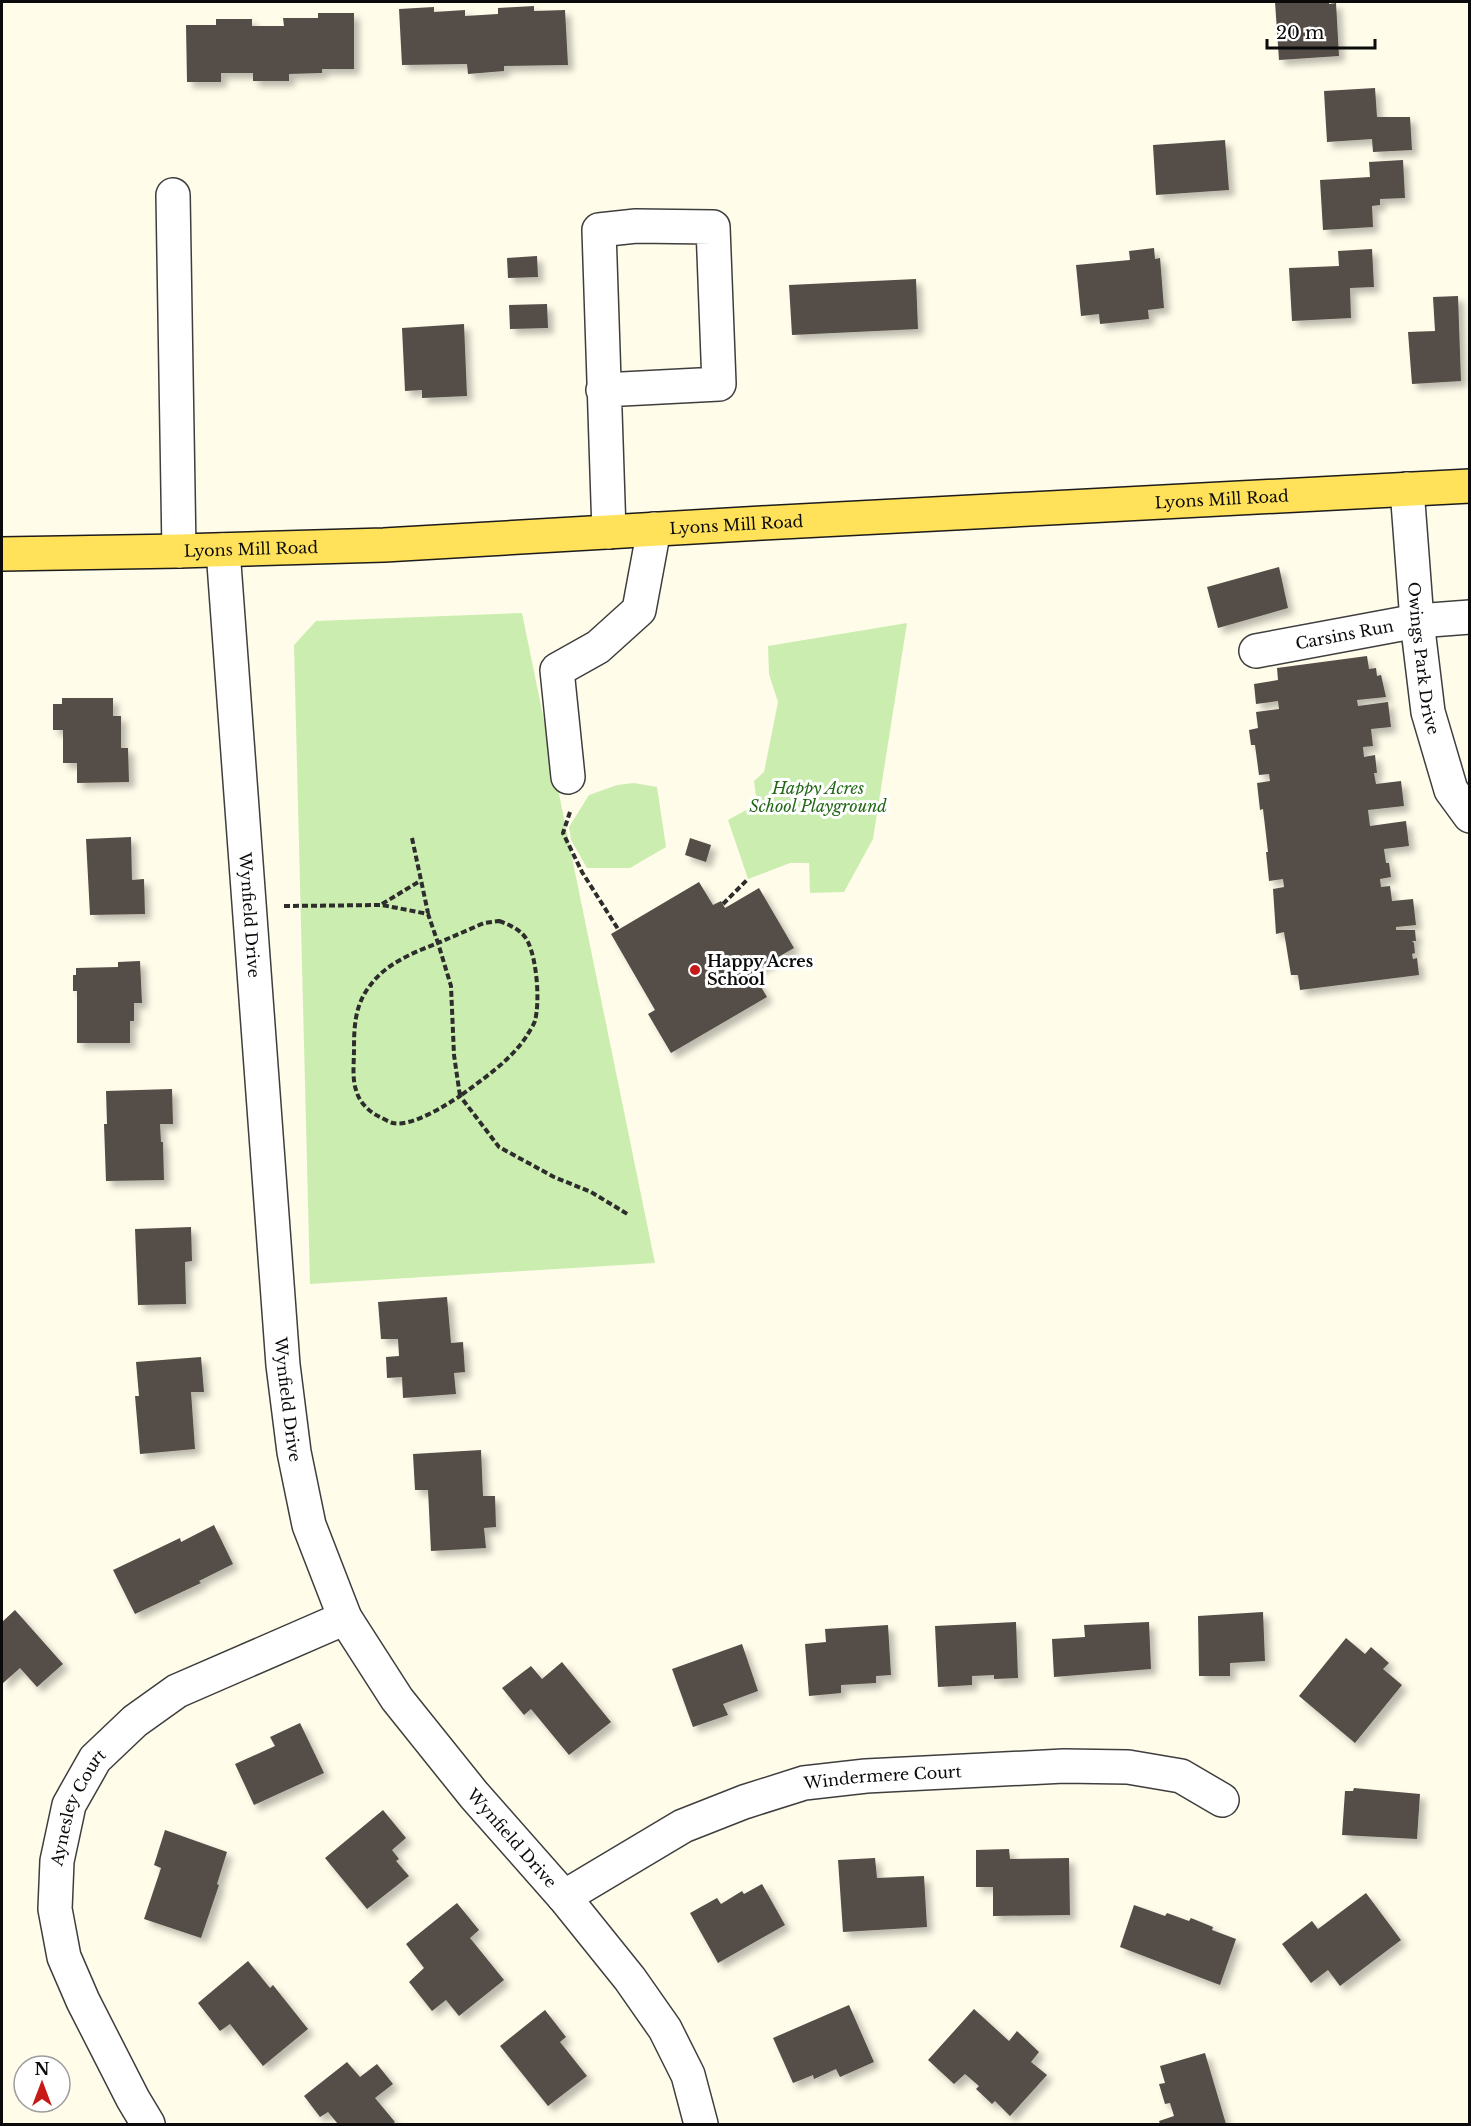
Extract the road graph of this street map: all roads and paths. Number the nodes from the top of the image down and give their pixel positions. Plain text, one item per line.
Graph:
1 (173, 195) dead end
2 (603, 390) junction
3 (1470, 486) edge
4 (1407, 489) junction
5 (654, 529) junction
6 (609, 532) junction
7 (223, 550) junction
8 (179, 552) junction
9 (2, 554) edge
10 (1470, 617) edge
11 (1417, 621) junction
12 (1256, 651) dead end
13 (568, 777) joint
14 (1470, 816) edge
15 (412, 838) dead end
16 (748, 879) dead end
17 (420, 881) junction
18 (723, 904) dead end
19 (381, 905) junction
20 (250, 907) junction
21 (428, 914) junction
22 (618, 929) dead end
23 (438, 943) junction
24 (460, 1096) junction
25 (628, 1215) dead end
26 (345, 1618) junction
27 (1222, 1800) dead end
28 (564, 1897) junction
29 (148, 2124) edge
30 (701, 2124) edge

1 - 8 street
2 - 2 street
2 - 6 street
3 - 4 main road, Lyons Mill Road
4 - 5 main road, Lyons Mill Road
4 - 11 street, Owings Park Drive
5 - 6 main road, Lyons Mill Road
5 - 13 street
6 - 7 main road, Lyons Mill Road
7 - 8 main road, Lyons Mill Road
7 - 20 street, Wynfield Drive
8 - 9 main road, Lyons Mill Road
10 - 11 street, Carsins Run
11 - 12 street, Carsins Run
11 - 14 street, Owings Park Drive
13 - 22 path
15 - 17 path
16 - 18 path
17 - 19 path
17 - 21 path
19 - 20 path
19 - 21 path
20 - 26 street, Wynfield Drive
21 - 23 path
23 - 24 path
23 - 24 path
23 - 24 path
24 - 25 path
26 - 28 street, Wynfield Drive
26 - 29 street, Aynesley Court
27 - 28 street, Windermere Court
28 - 30 street, Wynfield Drive

